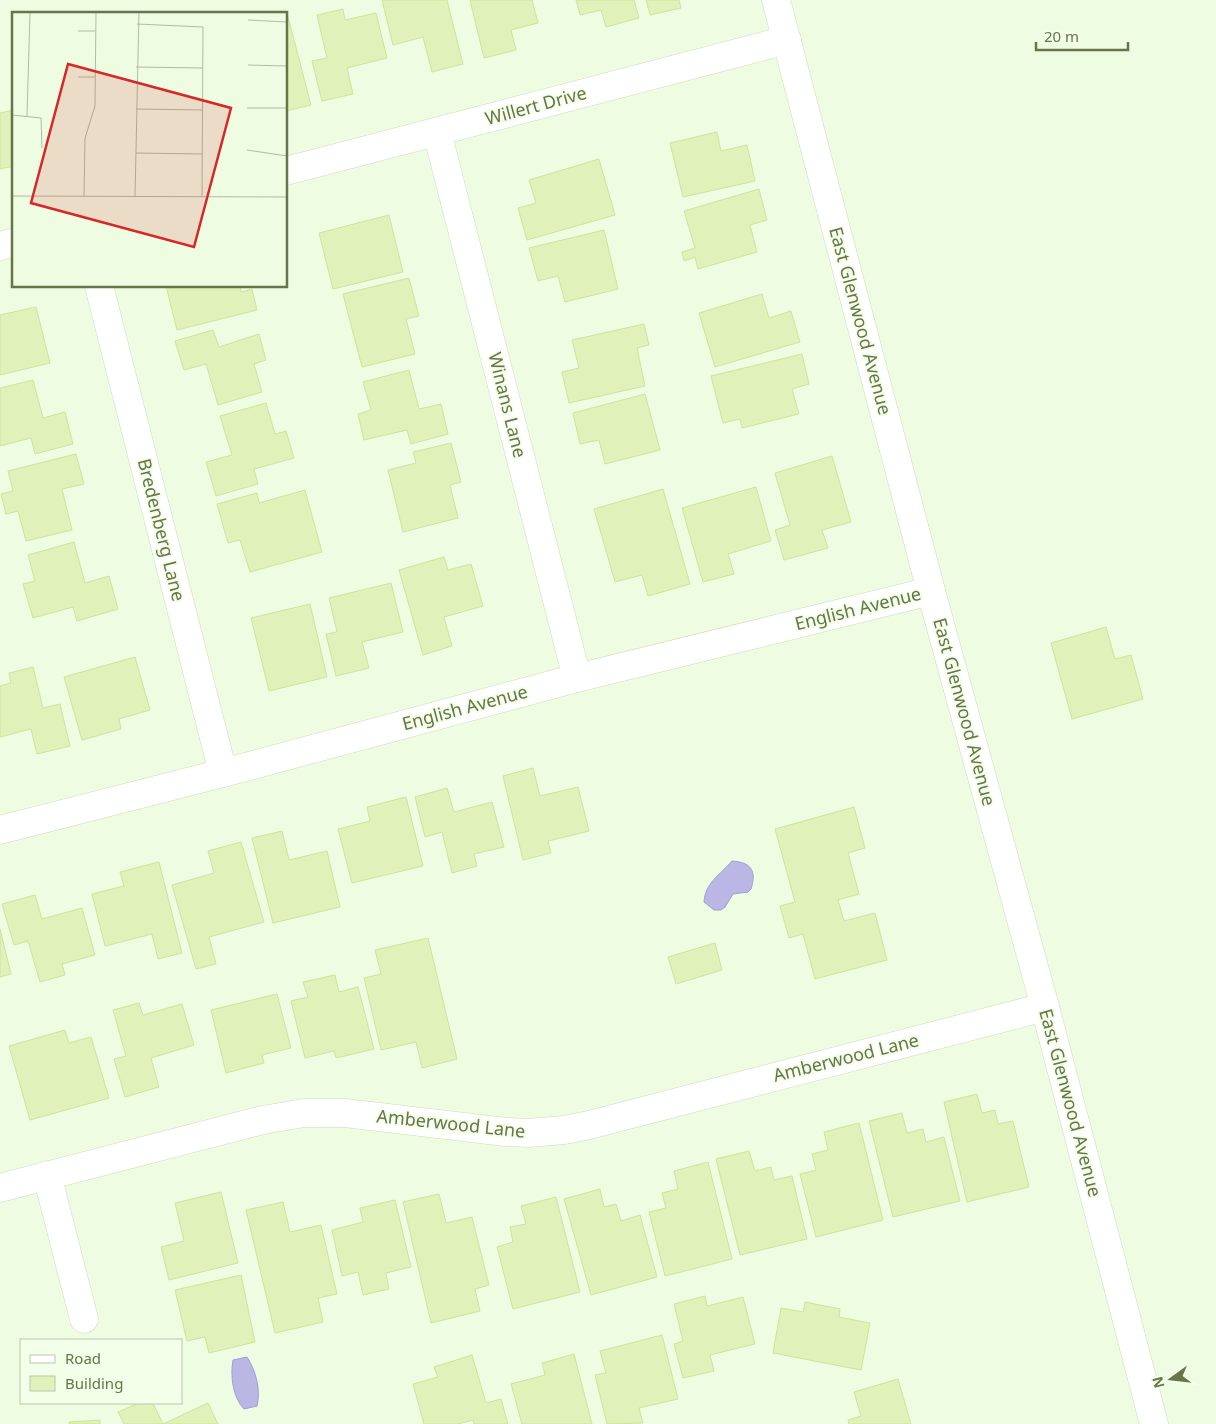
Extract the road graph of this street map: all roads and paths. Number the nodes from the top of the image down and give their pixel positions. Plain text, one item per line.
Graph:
1 (776, 0) edge
2 (787, 40) junction
3 (437, 132) junction
4 (288, 170) edge
5 (100, 288) edge
6 (931, 591) junction
7 (577, 678) junction
8 (223, 773) junction
9 (0, 830) edge
10 (1045, 1007) junction
11 (47, 1175) junction
12 (0, 1188) edge
13 (84, 1319) dead end
14 (1154, 1424) edge

1 - 2 street, East Glenwood Avenue
2 - 3 street, Willert Drive
2 - 6 street, East Glenwood Avenue
3 - 4 street, Willert Drive
3 - 7 street, Winans Lane
5 - 8 street, Bredenberg Lane
6 - 7 street, English Avenue
6 - 10 street, East Glenwood Avenue
7 - 8 street, English Avenue
8 - 9 street, English Avenue
10 - 11 street, Amberwood Lane
10 - 14 street, East Glenwood Avenue
11 - 12 street, Amberwood Lane
11 - 13 street

